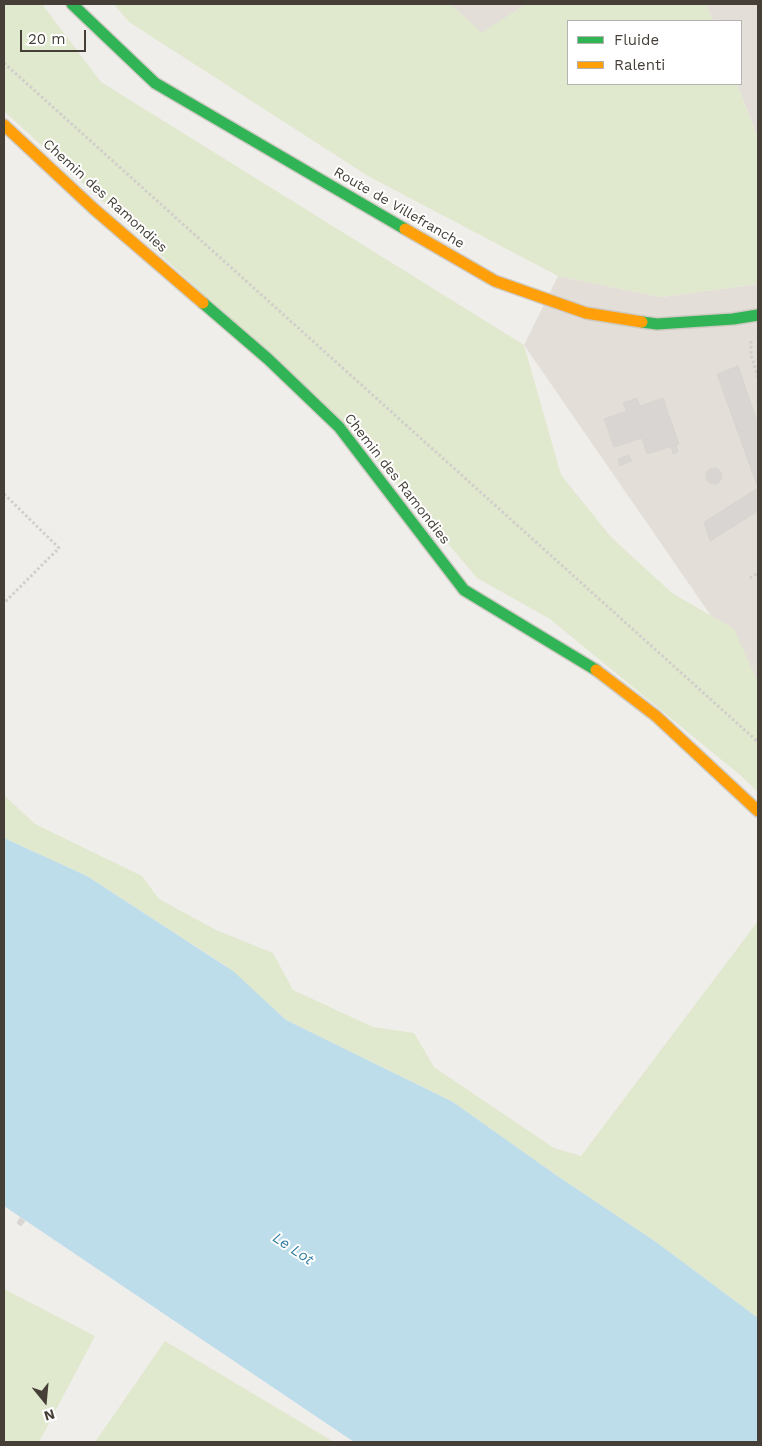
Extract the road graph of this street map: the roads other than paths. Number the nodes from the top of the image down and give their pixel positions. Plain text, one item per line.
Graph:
1 (72, 4) edge
2 (4, 125) edge
3 (755, 315) edge
4 (758, 810) edge

1 - 3 street, Route de Villefranche
2 - 4 street, Chemin des Ramondies

